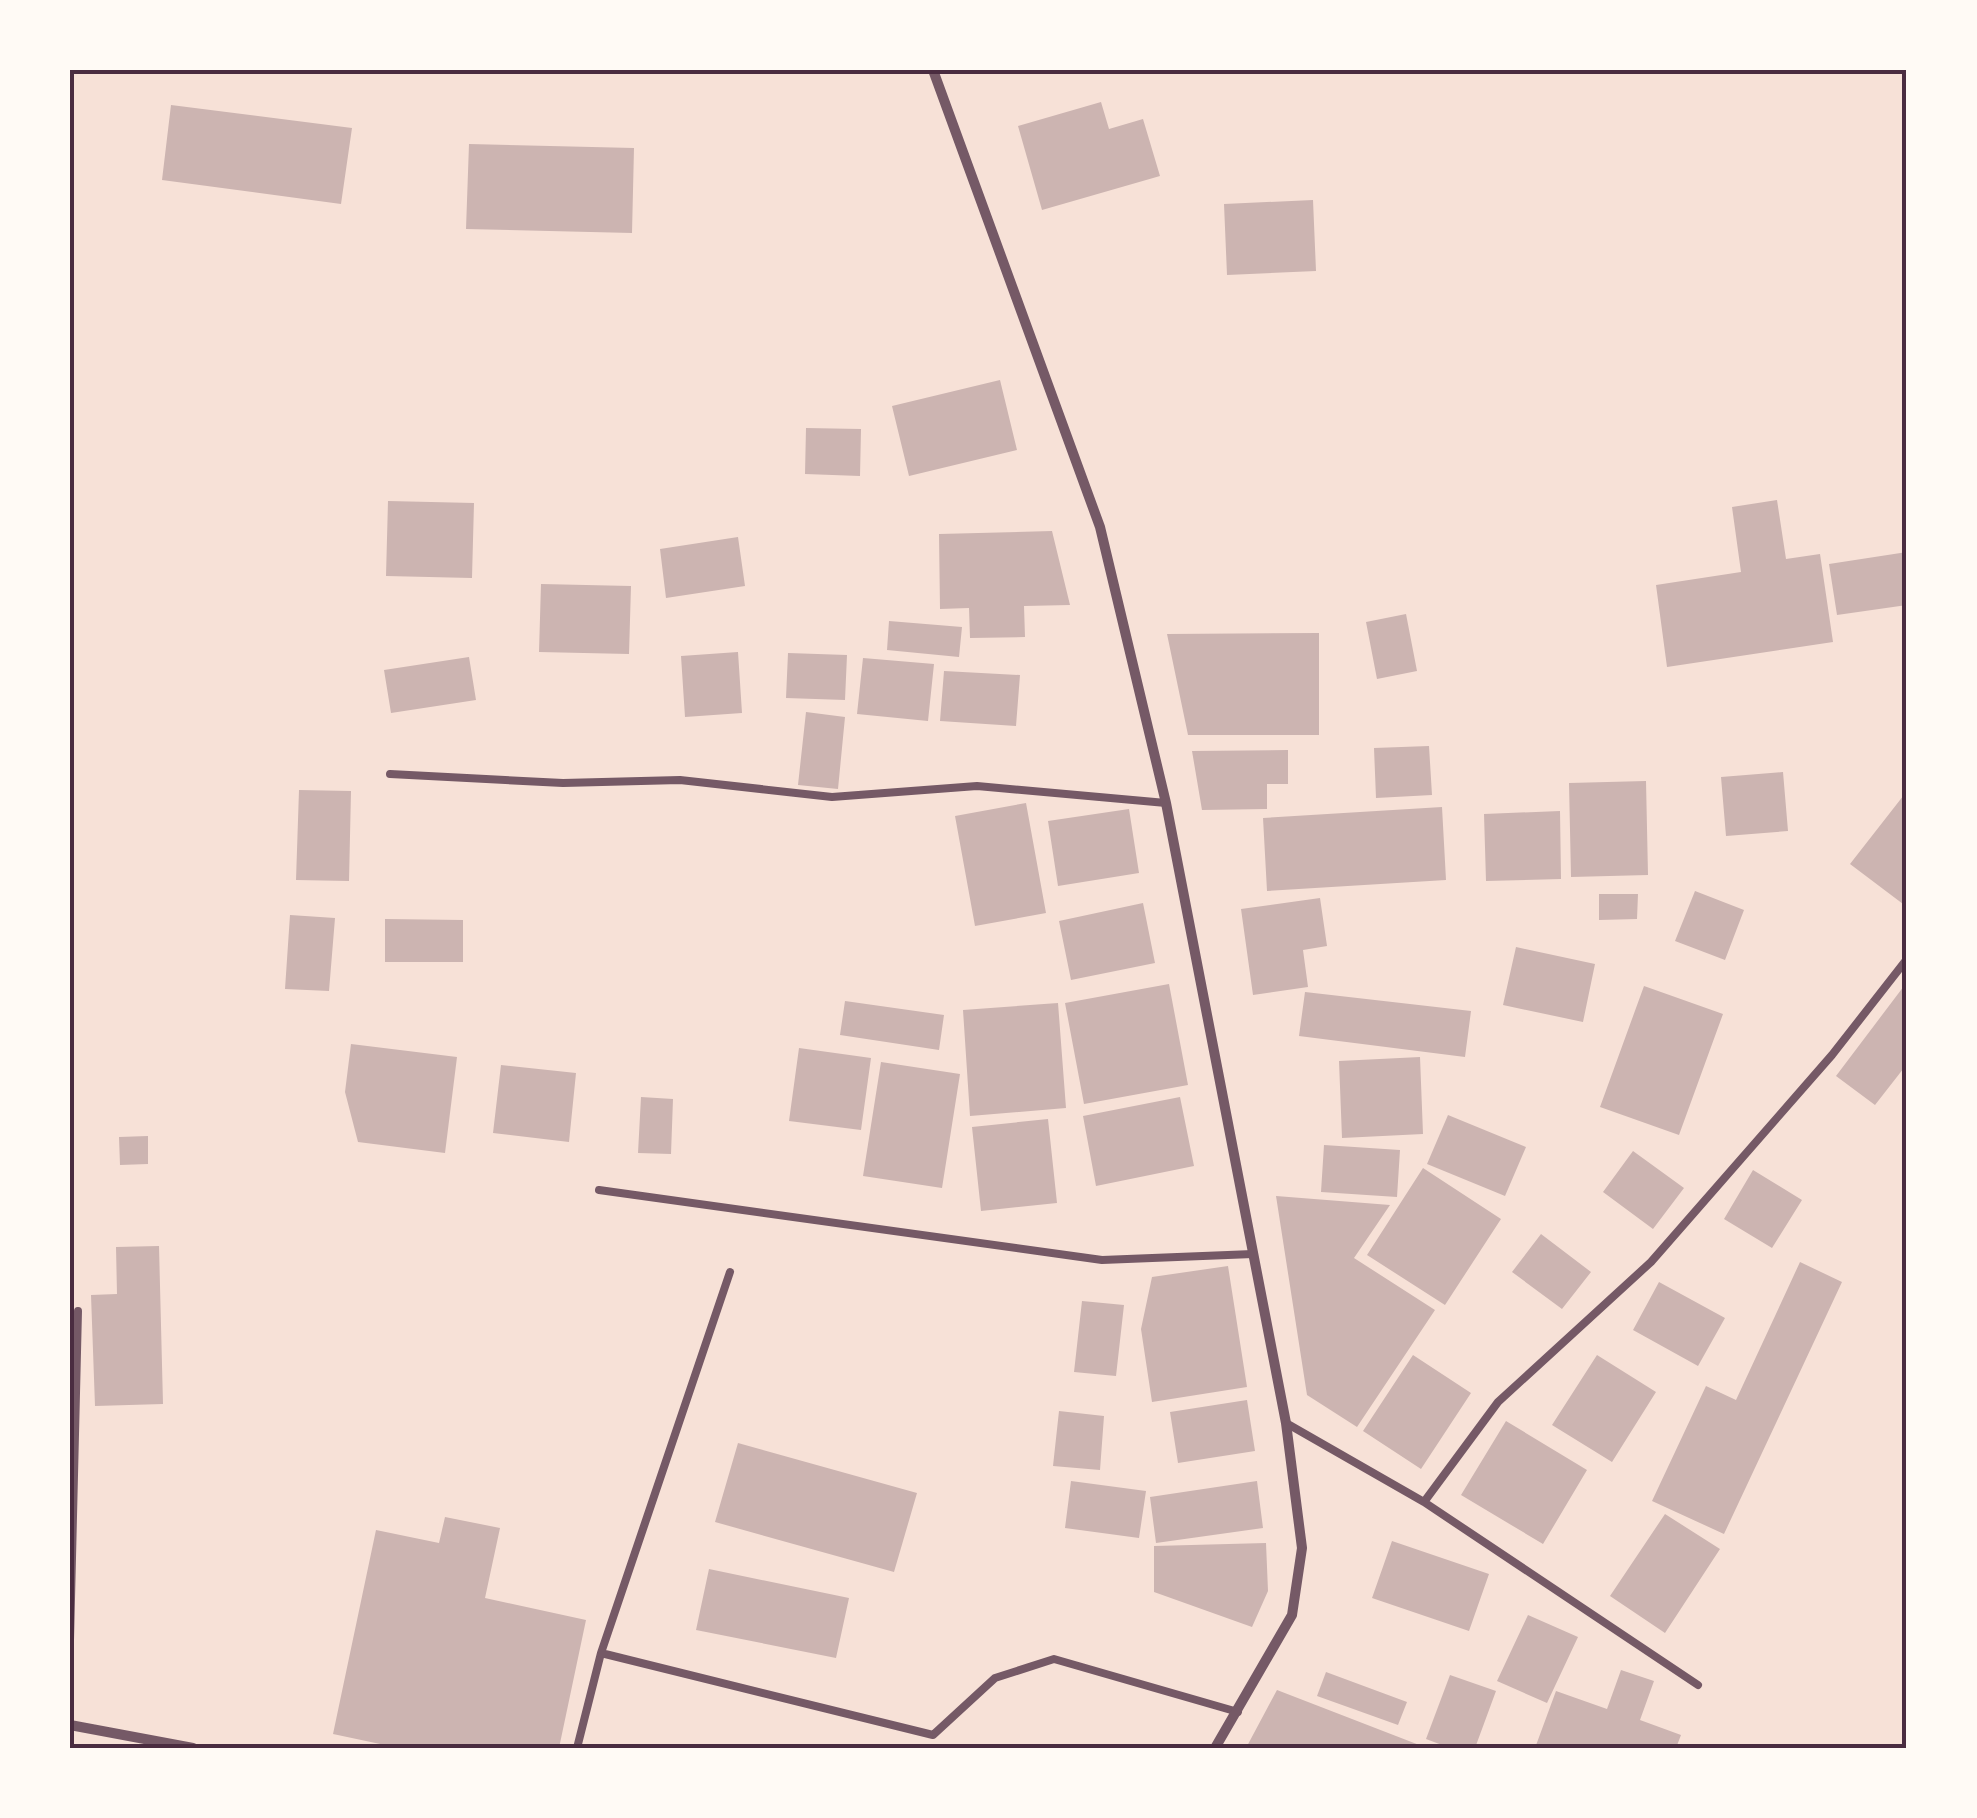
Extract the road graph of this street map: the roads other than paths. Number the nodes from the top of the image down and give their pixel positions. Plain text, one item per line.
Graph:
1 (934, 70) edge
2 (390, 774) dead end
3 (1166, 803) junction
4 (1907, 959) edge
5 (599, 1190) dead end
6 (1253, 1254) junction
7 (730, 1272) dead end
8 (78, 1311) dead end
9 (1286, 1423) junction
10 (1424, 1502) junction
11 (70, 1640) edge
12 (600, 1653) junction
13 (1698, 1685) dead end
14 (1238, 1712) junction
15 (70, 1725) edge
16 (192, 1748) edge
17 (577, 1748) edge
18 (1215, 1748) edge

1 - 3 street
2 - 3 lane
3 - 6 street
4 - 10 lane
5 - 6 lane
6 - 9 street
7 - 12 lane
8 - 11 lane
9 - 10 lane
9 - 14 street
10 - 13 lane
12 - 14 lane
12 - 17 lane
14 - 18 street
15 - 16 street

